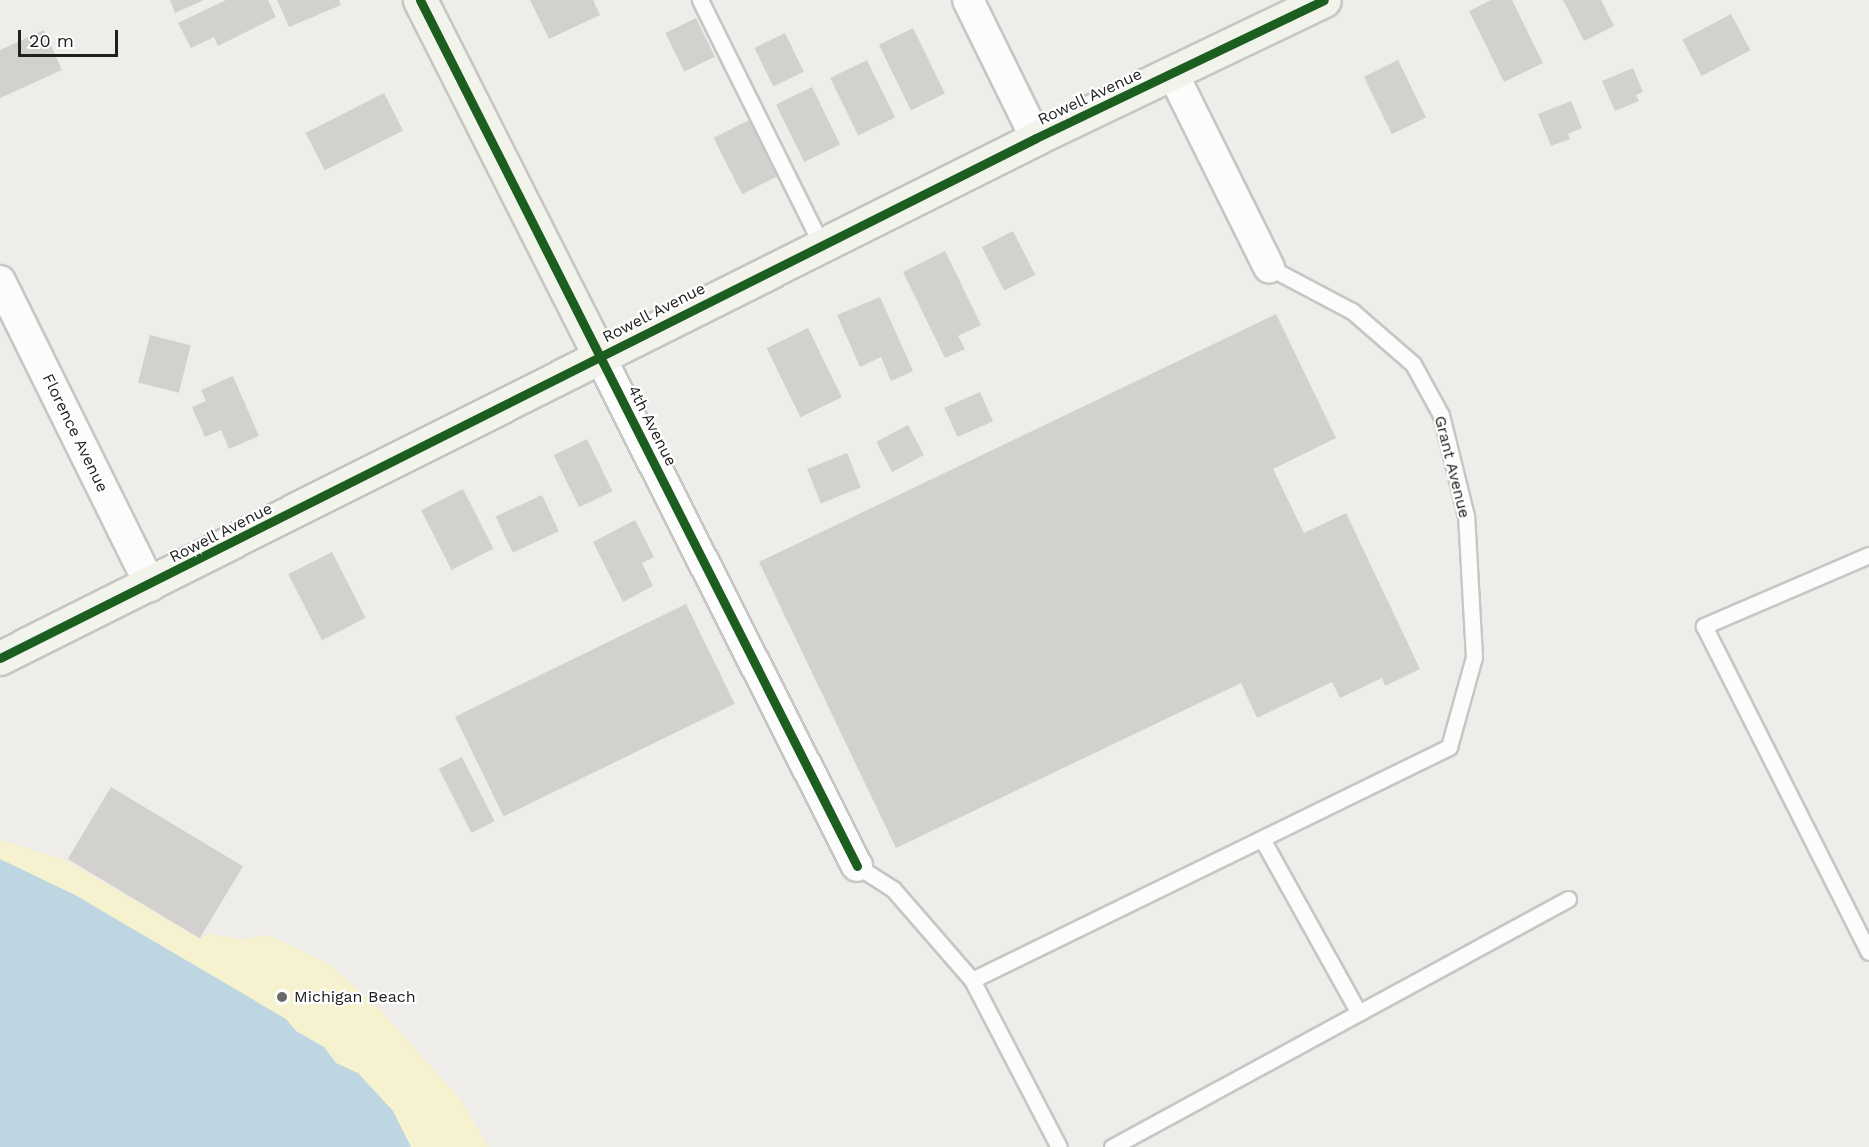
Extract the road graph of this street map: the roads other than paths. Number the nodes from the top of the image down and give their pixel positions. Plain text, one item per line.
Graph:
1 (420, 0) edge
2 (700, 0) edge
3 (968, 0) edge
4 (1324, 0) edge
5 (1173, 74) junction
6 (1036, 138) junction
7 (822, 246) junction
8 (1269, 267) joint
9 (0, 281) edge
10 (600, 357) junction
11 (1869, 555) edge
12 (151, 586) junction
13 (0, 658) edge
14 (1262, 839) junction
15 (857, 866) joint
16 (1568, 899) dead end
17 (1869, 952) edge
18 (972, 980) junction
19 (1359, 1013) junction
20 (1059, 1147) edge
21 (1112, 1147) edge

1 - 10 street, 4th Avenue
2 - 7 lane
3 - 6 street
4 - 5 street, Rowell Avenue
5 - 6 street, Rowell Avenue
5 - 8 street, Grant Avenue
6 - 7 street, Rowell Avenue
7 - 10 street, Rowell Avenue
8 - 14 lane, Grant Avenue
9 - 12 street, Florence Avenue
10 - 12 street, Rowell Avenue
10 - 15 street, 4th Avenue
11 - 17 lane
12 - 13 street, Rowell Avenue
14 - 18 lane
14 - 19 lane
15 - 18 lane
16 - 19 lane
18 - 20 lane
19 - 21 lane

